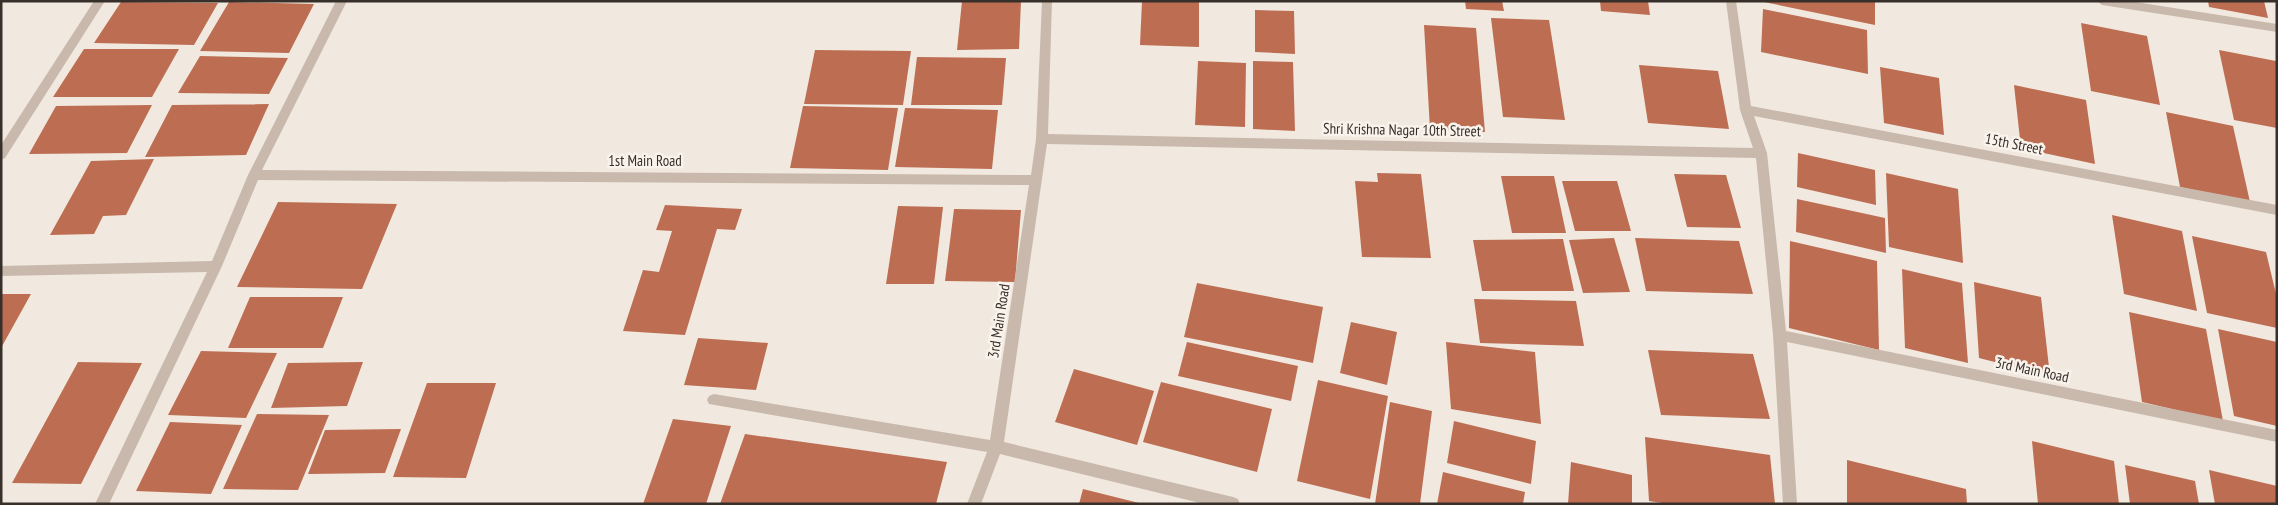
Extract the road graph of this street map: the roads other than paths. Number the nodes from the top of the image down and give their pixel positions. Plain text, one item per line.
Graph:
1 (100, 1) edge
2 (342, 1) edge
3 (1047, 1) edge
4 (1730, 1) edge
5 (2102, 1) edge
6 (2277, 28) edge
7 (1746, 110) junction
8 (1042, 140) junction
9 (1761, 153) junction
10 (1, 155) edge
11 (254, 175) junction
12 (1036, 180) junction
13 (2277, 210) edge
14 (216, 266) junction
15 (1, 271) edge
16 (1780, 335) junction
17 (714, 400) dead end
18 (2277, 436) edge
19 (996, 447) junction
20 (102, 504) edge
21 (974, 504) edge
22 (1233, 504) edge
23 (1790, 504) edge

1 - 10 street
2 - 11 street
3 - 8 street, 3rd Main Road
4 - 7 street
5 - 6 street
7 - 9 street
7 - 13 street, 15th Street
8 - 9 street, Shri Krishna Nagar 10th Street
8 - 12 street, 3rd Main Road
9 - 16 street
11 - 12 street, 1st Main Road
11 - 14 street
12 - 19 street, 3rd Main Road
14 - 15 street
14 - 20 street
16 - 18 street, 3rd Main Road
16 - 23 street
17 - 19 street
19 - 21 street, 3rd Main Road
19 - 22 street

